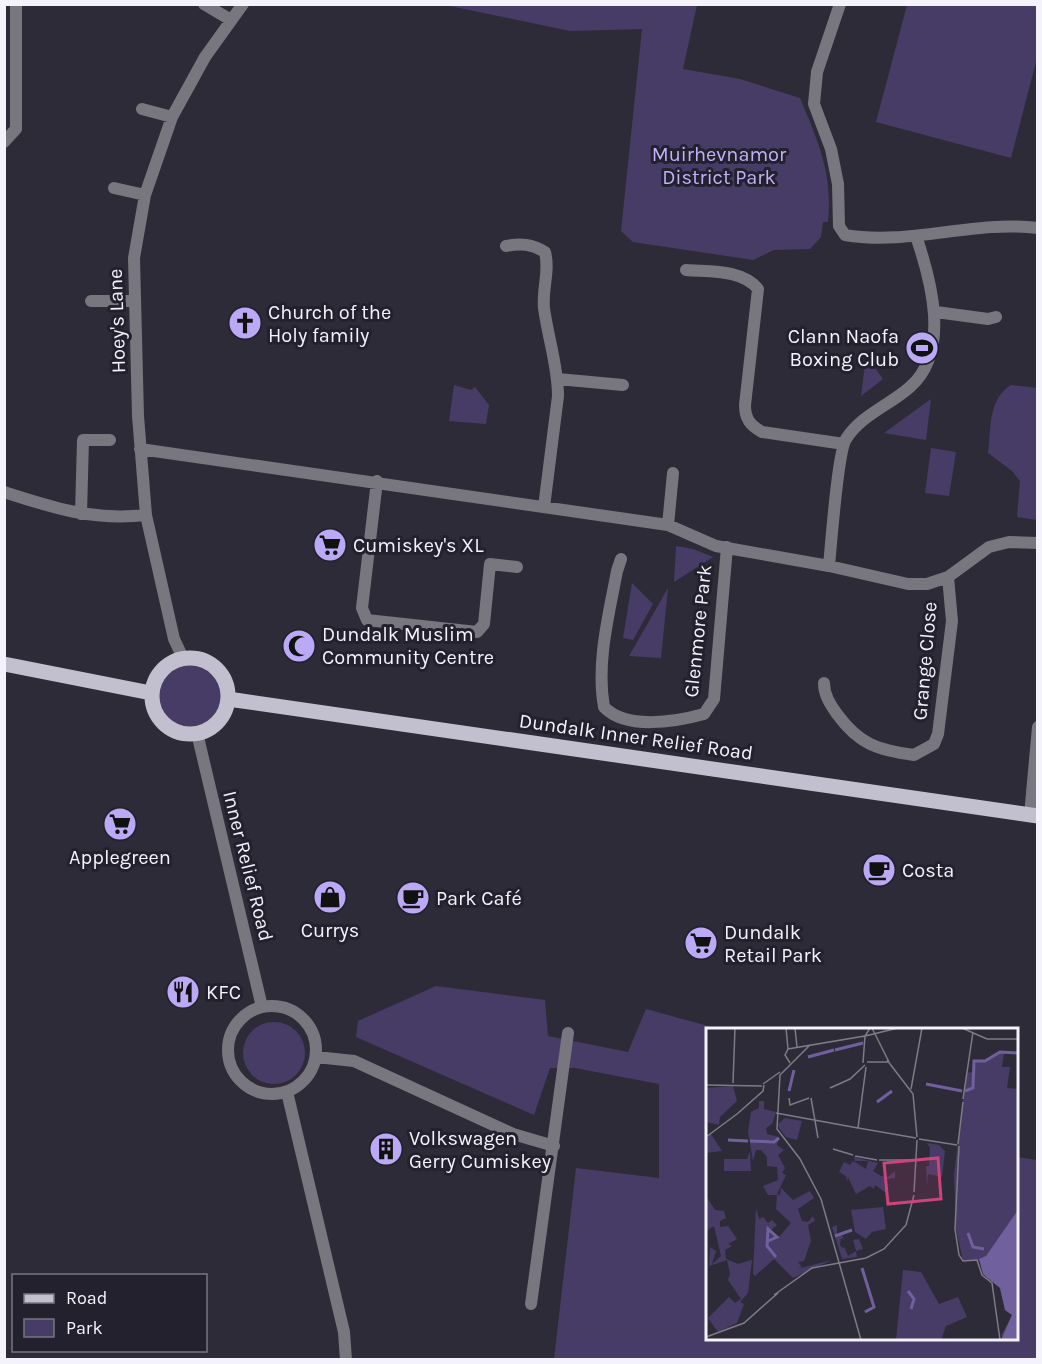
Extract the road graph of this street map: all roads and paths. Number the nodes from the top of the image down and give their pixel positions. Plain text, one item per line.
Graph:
1 (16, 4) edge
2 (204, 4) edge
3 (243, 4) edge
4 (840, 4) edge
5 (231, 20) junction
6 (142, 109) dead end
7 (172, 117) junction
8 (4, 142) edge
9 (114, 188) dead end
10 (145, 195) junction
11 (1038, 228) edge
12 (916, 236) junction
13 (506, 246) dead end
14 (686, 270) dead end
15 (91, 301) dead end
16 (134, 301) junction
17 (936, 312) junction
18 (996, 317) dead end
19 (558, 379) junction
20 (623, 385) dead end
21 (110, 440) dead end
22 (844, 444) junction
23 (140, 449) junction
24 (673, 473) dead end
25 (377, 481) junction
26 (4, 492) edge
27 (544, 507) junction
28 (81, 514) junction
29 (146, 515) junction
30 (668, 525) junction
31 (1038, 543) edge
32 (727, 547) junction
33 (621, 559) dead end
34 (829, 566) junction
35 (517, 567) dead end
36 (948, 577) junction
37 (183, 658) junction
38 (4, 664) edge
39 (824, 683) dead end
40 (151, 693) junction
41 (228, 699) junction
42 (1038, 727) edge
43 (197, 733) junction
44 (1034, 815) edge
45 (262, 1007) junction
46 (568, 1033) dead end
47 (316, 1057) junction
48 (288, 1092) junction
49 (554, 1146) junction
50 (531, 1304) dead end
51 (346, 1359) edge

1 - 8 street
2 - 5 street
3 - 5 street, Hoey's Lane
4 - 12 street
5 - 7 street, Hoey's Lane
6 - 7 street
7 - 10 street, Hoey's Lane
9 - 10 street
10 - 16 street, Hoey's Lane
11 - 12 street
12 - 17 street
13 - 19 street
14 - 22 street
15 - 16 street
16 - 23 street, Hoey's Lane
17 - 18 street
17 - 22 street
19 - 20 street
19 - 27 street
21 - 28 street
22 - 34 street
23 - 25 street
23 - 29 street, Hoey's Lane
24 - 30 street
25 - 27 street
25 - 35 street
26 - 28 street
27 - 30 street
28 - 29 street
29 - 37 street, Hoey's Lane
30 - 32 street
31 - 36 street
32 - 33 street, Glenmore Park
32 - 34 street
34 - 36 street
36 - 39 street, Grange Close
37 - 40 main road
37 - 41 main road
38 - 40 main road
40 - 43 main road
41 - 43 main road
41 - 44 main road, Dundalk Inner Relief Road
42 - 44 street
43 - 45 street, Inner Relief Road
45 - 47 street
45 - 48 street
46 - 49 street
47 - 48 street
47 - 49 street
48 - 51 street
49 - 50 street

